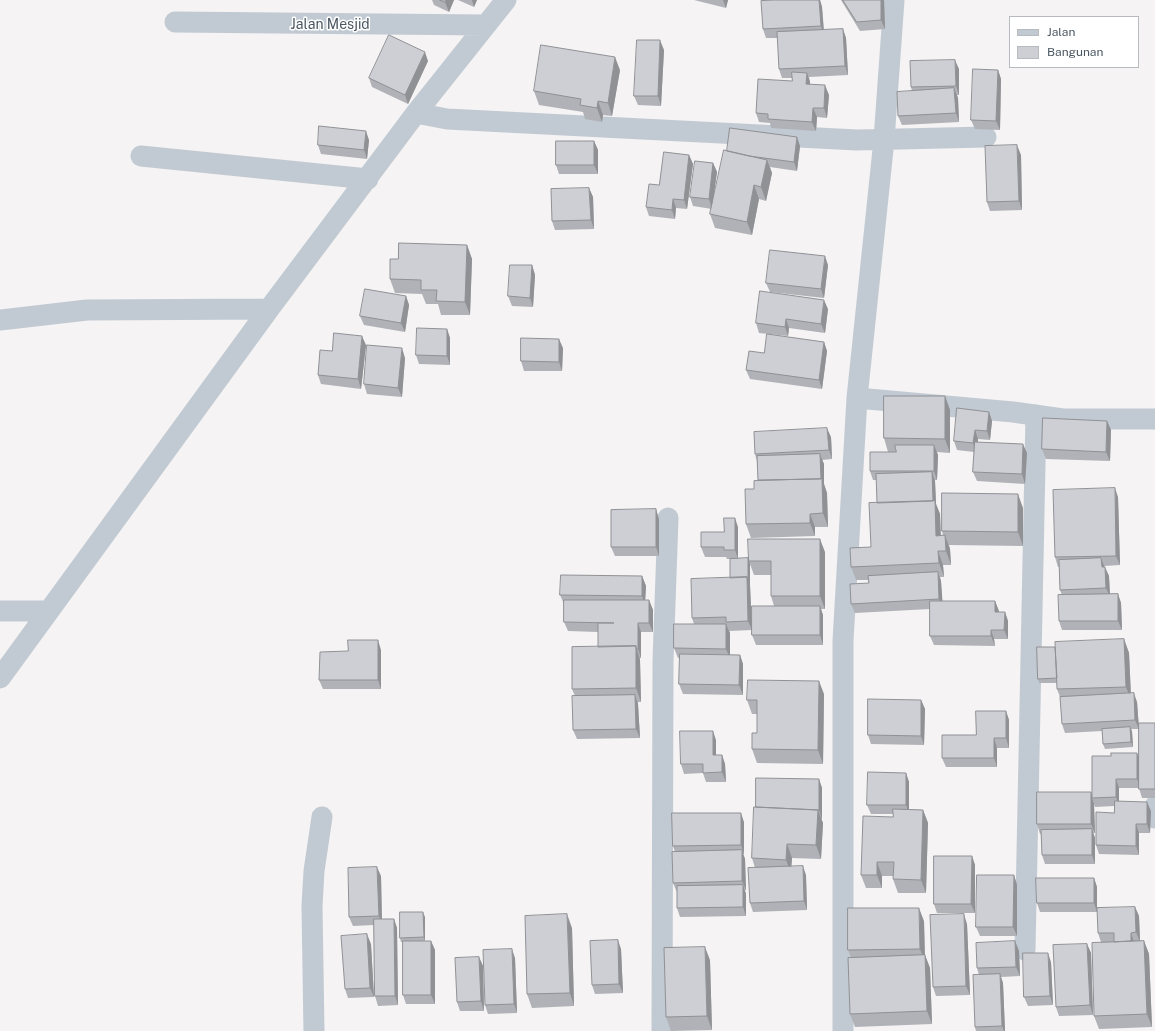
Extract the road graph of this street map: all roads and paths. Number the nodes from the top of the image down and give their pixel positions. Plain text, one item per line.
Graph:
1 (506, 0) edge
2 (894, 0) edge
3 (175, 22) dead end
4 (485, 25) junction
5 (416, 113) junction
6 (986, 137) dead end
7 (884, 140) junction
8 (141, 156) dead end
9 (368, 179) junction
10 (269, 309) junction
11 (0, 320) edge
12 (857, 398) junction
13 (1036, 415) junction
14 (1155, 419) edge
15 (668, 518) dead end
16 (0, 611) edge
17 (49, 611) junction
18 (0, 678) edge
19 (1155, 806) edge
20 (322, 817) dead end
21 (1155, 818) edge
22 (1025, 950) dead end
23 (314, 1031) edge
24 (662, 1031) edge
25 (843, 1031) edge

1 - 4 street
2 - 7 street
3 - 4 street, Jalan Mesjid
4 - 5 street
5 - 7 street
5 - 9 street
6 - 7 street
7 - 12 street
8 - 9 street
9 - 10 street
10 - 11 street
10 - 17 street
12 - 13 street
12 - 25 street
13 - 14 street
13 - 22 street
15 - 24 street
16 - 17 street
17 - 18 street
19 - 21 street
20 - 23 street

